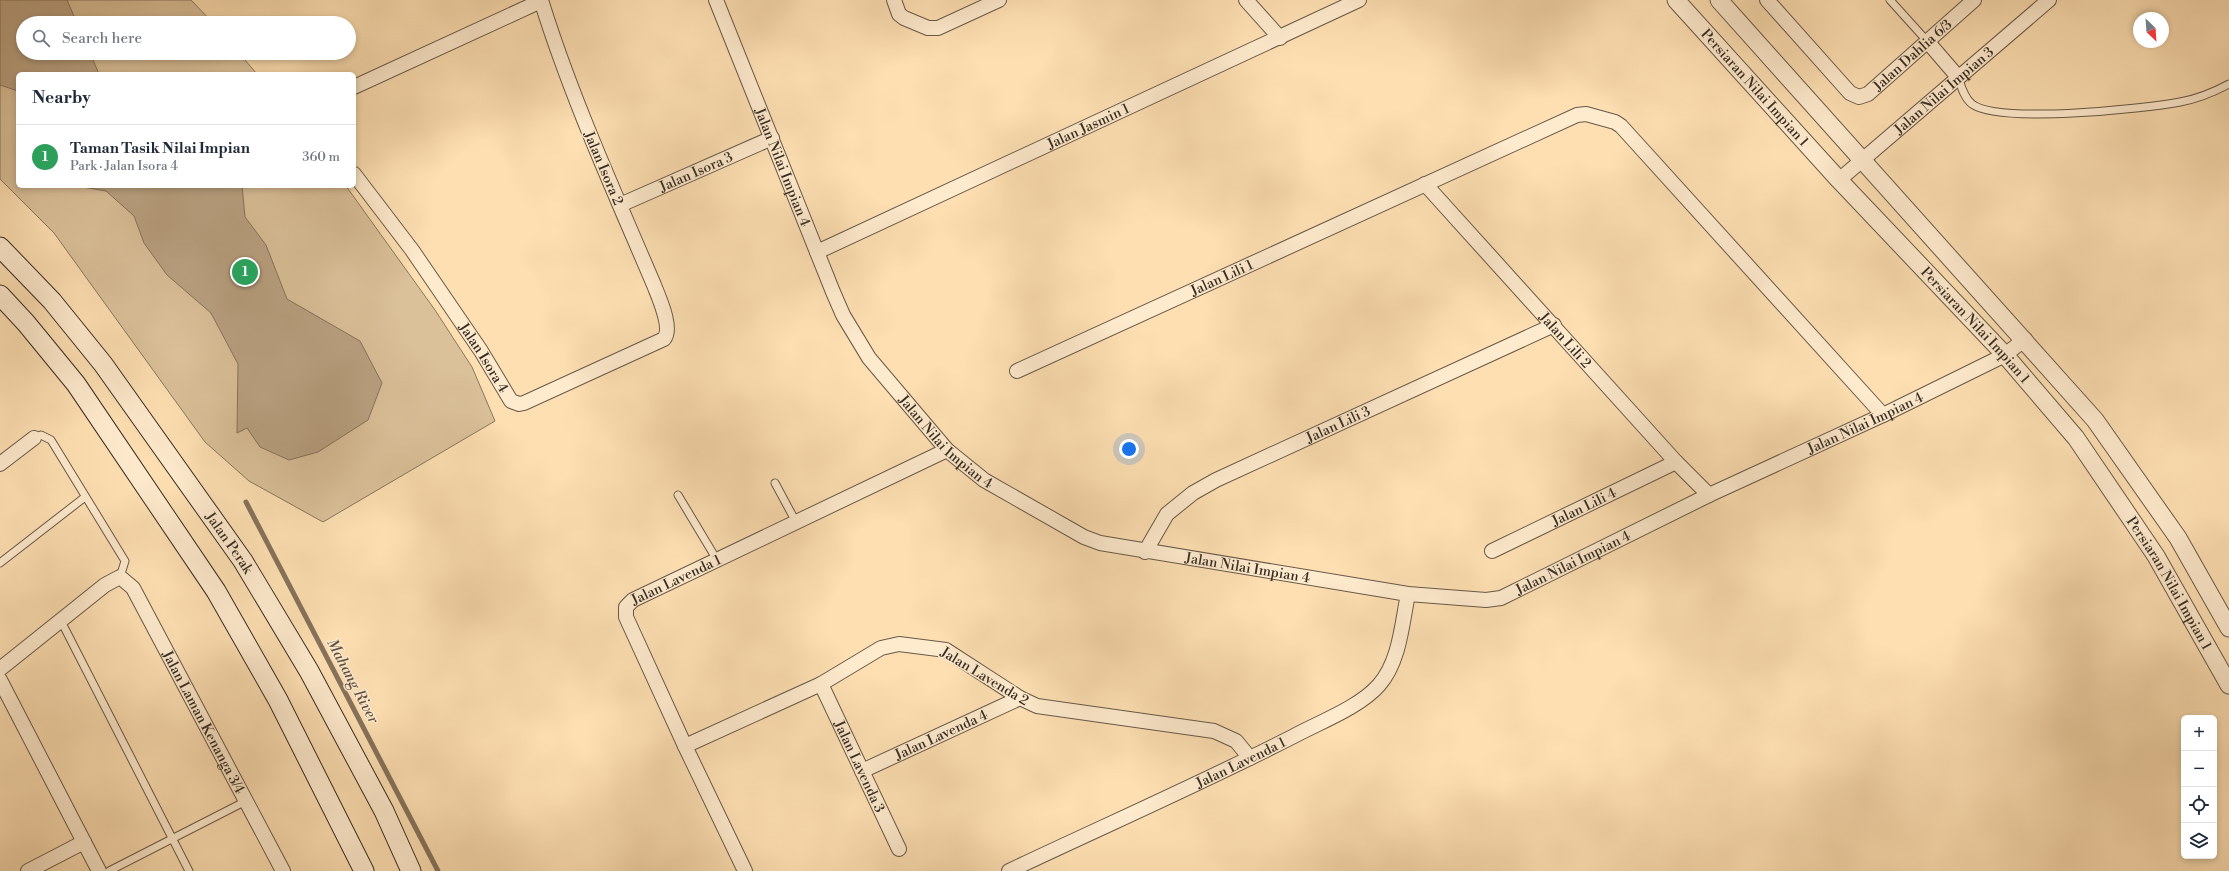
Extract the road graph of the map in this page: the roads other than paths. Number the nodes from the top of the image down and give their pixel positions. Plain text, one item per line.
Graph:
1 (716, 0) edge
2 (894, 0) edge
3 (999, 0) edge
4 (1246, 0) edge
5 (1359, 0) edge
6 (1676, 0) edge
7 (1719, 0) edge
8 (1767, 0) edge
9 (1890, 0) edge
10 (1974, 0) edge
11 (2049, 0) edge
12 (541, 1) edge
13 (1280, 38) junction
14 (1927, 41) junction
15 (1958, 77) junction
16 (2229, 84) edge
17 (356, 86) edge
18 (772, 138) junction
19 (1861, 161) junction
20 (356, 177) edge
21 (1839, 180) junction
22 (1425, 184) junction
23 (620, 205) junction
24 (0, 247) edge
25 (817, 252) junction
26 (0, 295) edge
27 (1554, 325) junction
28 (667, 335) joint
29 (2024, 339) junction
30 (2005, 355) junction
31 (1017, 371) dead end
32 (1883, 415) junction
33 (34, 438) joint
34 (947, 450) junction
35 (1676, 462) junction
36 (0, 464) edge
37 (775, 483) dead end
38 (678, 495) dead end
39 (1709, 495) junction
40 (86, 497) junction
41 (796, 522) junction
42 (1492, 551) dead end
43 (1145, 552) junction
44 (717, 560) junction
45 (0, 563) edge
46 (120, 578) junction
47 (1408, 594) junction
48 (61, 621) junction
49 (2229, 628) edge
50 (0, 669) edge
51 (0, 680) edge
52 (821, 684) junction
53 (2229, 685) edge
54 (1020, 698) junction
55 (685, 746) junction
56 (1250, 758) junction
57 (862, 771) junction
58 (246, 801) junction
59 (172, 838) junction
60 (84, 842) junction
61 (899, 849) dead end
62 (28, 871) edge
63 (99, 871) edge
64 (109, 871) edge
65 (189, 871) edge
66 (283, 871) edge
67 (364, 871) edge
68 (411, 871) edge
69 (745, 871) edge
70 (1009, 871) edge

1 - 18 street, Jalan Nilai Impian 4
2 - 3 street
4 - 13 street
5 - 13 street, Jalan Jasmin 1
6 - 21 street, Persiaran Nilai Impian 1
7 - 19 street, Persiaran Nilai Impian 1
8 - 14 street, Jalan Dahlia 6/3
9 - 14 lane
10 - 14 street, Jalan Dahlia 6/3
11 - 15 street, Jalan Nilai Impian 3
12 - 17 street
12 - 23 street, Jalan Isora 2
13 - 25 street, Jalan Jasmin 1
14 - 15 street
15 - 16 lane
15 - 19 street, Jalan Nilai Impian 3
18 - 23 street, Jalan Isora 3
18 - 25 street, Jalan Nilai Impian 4
19 - 21 street, Jalan Nilai Impian 3
19 - 29 street, Persiaran Nilai Impian 1
20 - 28 street, Jalan Isora 4
21 - 30 street, Persiaran Nilai Impian 1
22 - 27 street, Jalan Lili 2
22 - 31 street, Jalan Lili 1
22 - 32 street, Jalan Lili 1
23 - 28 street, Jalan Isora 2
24 - 68 main road, Jalan Perak
25 - 34 street, Jalan Nilai Impian 4
26 - 67 main road
27 - 35 street, Jalan Lili 2
27 - 43 street, Jalan Lili 3
29 - 30 street, Jalan Nilai Impian 4
29 - 49 street, Persiaran Nilai Impian 1
30 - 32 street, Jalan Nilai Impian 4
30 - 53 street, Persiaran Nilai Impian 1
32 - 39 street, Jalan Nilai Impian 4
33 - 36 street
33 - 40 lane
34 - 41 street, Jalan Lavenda 1
34 - 43 street, Jalan Nilai Impian 4
35 - 39 street, Jalan Lili 2
35 - 42 street, Jalan Lili 4
37 - 41 lane
38 - 44 lane
39 - 47 street, Jalan Nilai Impian 4
40 - 45 lane
40 - 46 lane
41 - 44 street, Jalan Lavenda 1
43 - 47 street, Jalan Nilai Impian 4
44 - 55 street, Jalan Lavenda 1
46 - 48 street
46 - 58 street, Jalan Laman Kenanga 3/4
47 - 56 street, Jalan Lavenda 1
48 - 50 street
48 - 59 lane
51 - 60 street
52 - 54 street, Jalan Lavenda 2
52 - 55 street, Jalan Lavenda 2
52 - 57 street, Jalan Lavenda 3
54 - 56 street, Jalan Lavenda 2
54 - 57 street, Jalan Lavenda 4
55 - 69 street, Jalan Lavenda 1
56 - 70 street, Jalan Lavenda 1
57 - 61 street, Jalan Lavenda 3
58 - 59 lane
58 - 66 street, Jalan Laman Kenanga 3/4
59 - 64 lane
59 - 65 lane
60 - 62 street
60 - 63 street

